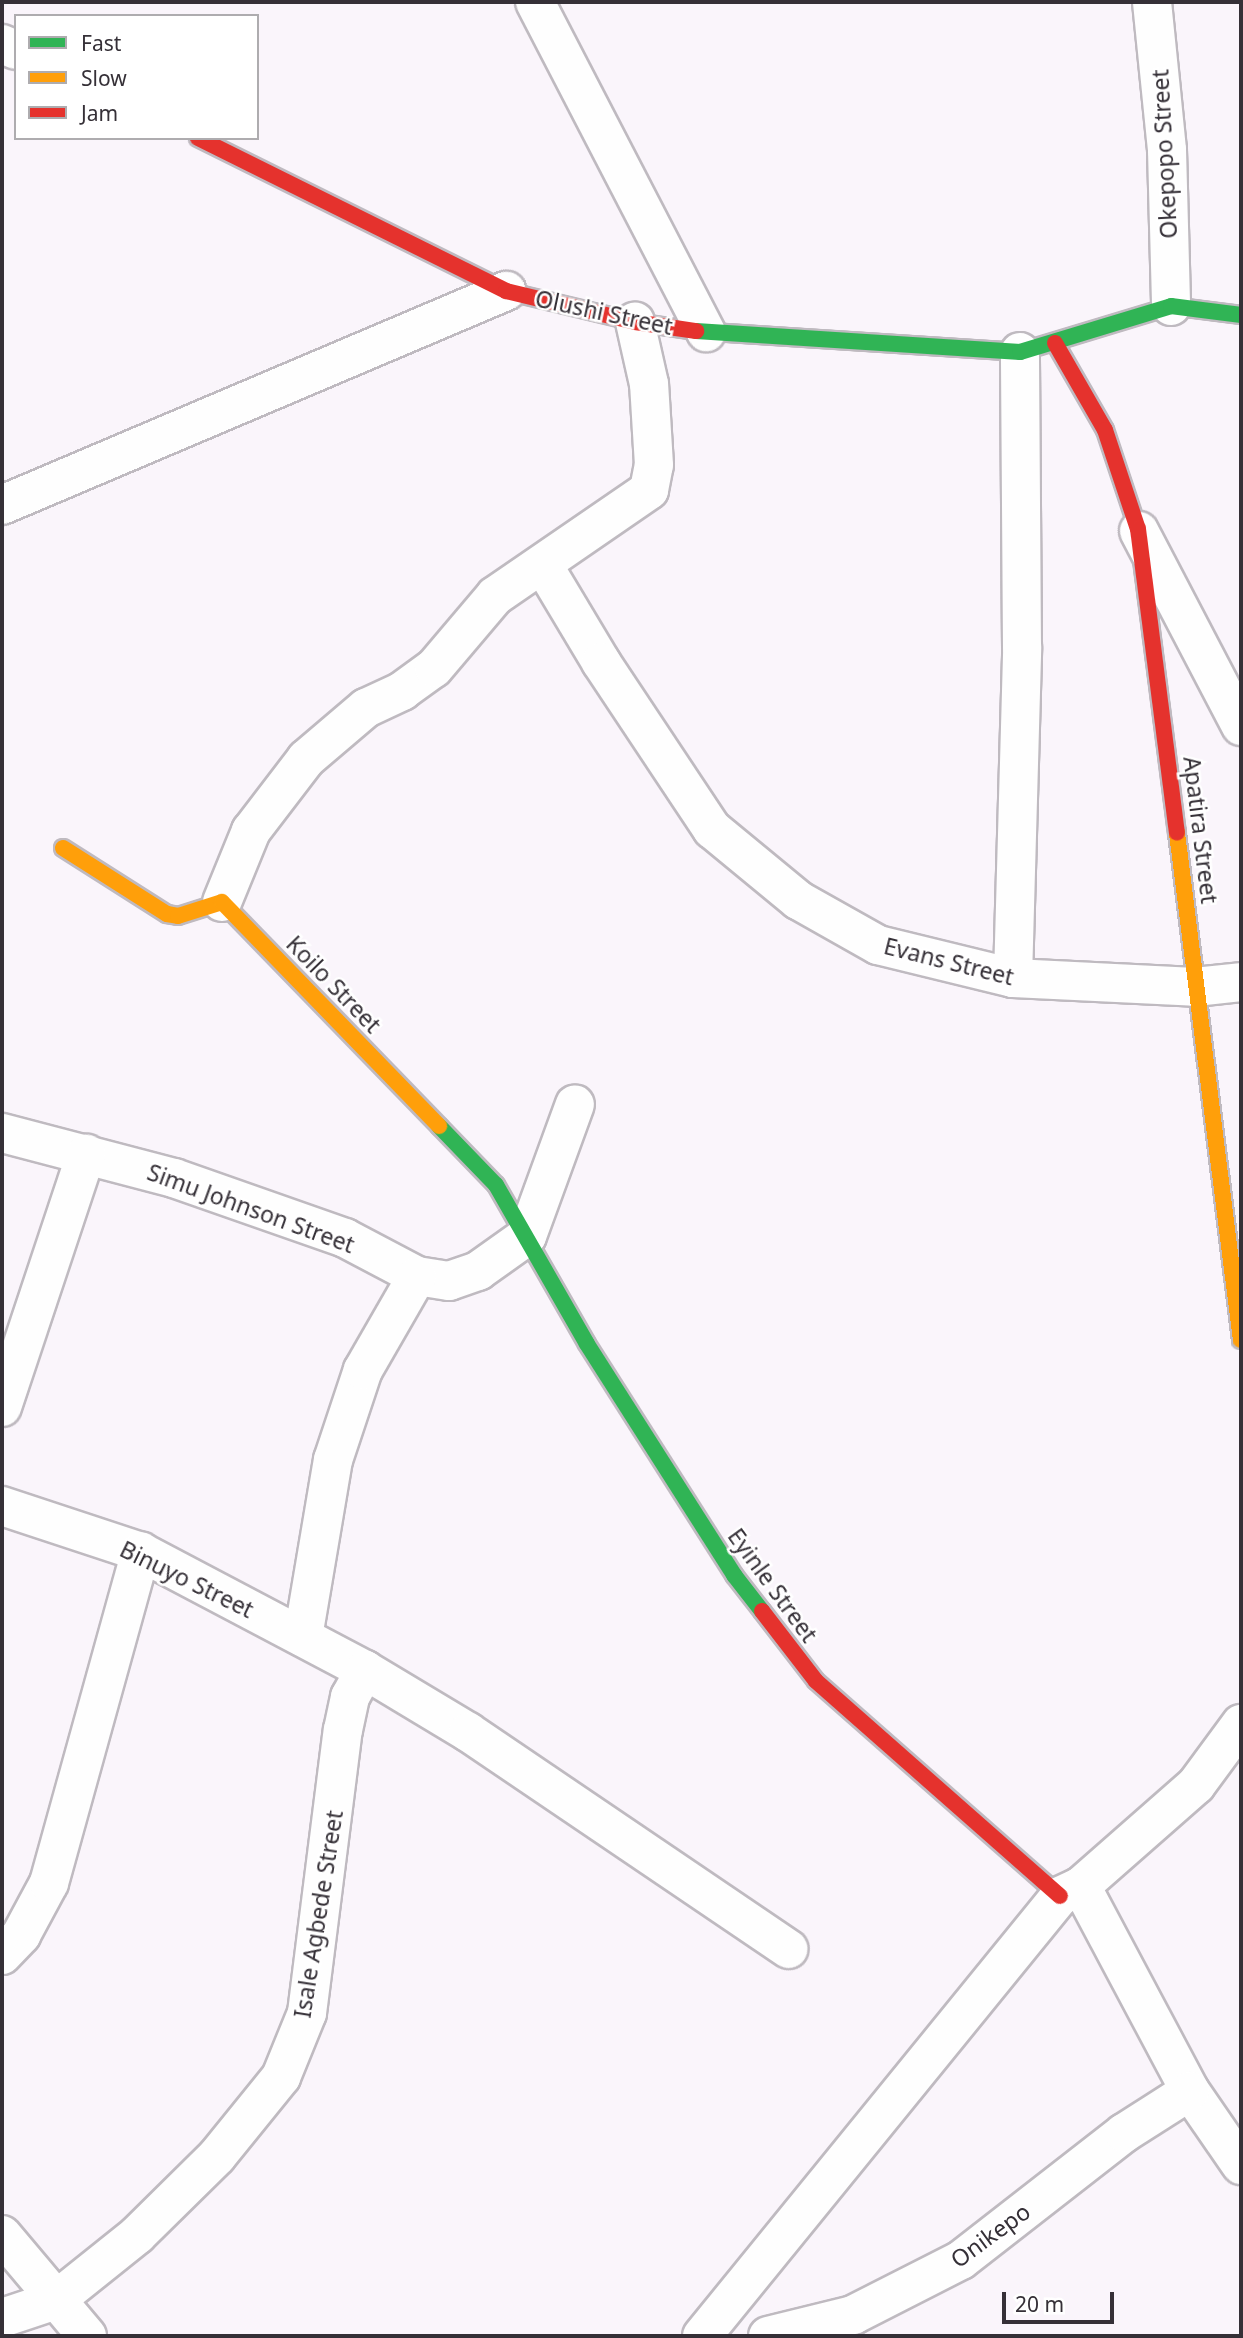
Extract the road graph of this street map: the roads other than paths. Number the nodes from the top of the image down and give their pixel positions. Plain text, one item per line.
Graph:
1 (535, 2) edge
2 (1152, 2) edge
3 (202, 140) edge
4 (506, 291) junction
5 (1171, 306) junction
6 (1241, 315) edge
7 (635, 322) junction
8 (706, 332) junction
9 (1038, 348) junction
10 (2, 505) edge
11 (1138, 529) junction
12 (543, 565) junction
13 (1241, 726) edge
14 (63, 848) dead end
15 (222, 902) junction
16 (1013, 978) junction
17 (1241, 982) edge
18 (1195, 986) junction
19 (575, 1104) dead end
20 (2, 1133) edge
21 (86, 1154) junction
22 (527, 1236) junction
23 (417, 1276) junction
24 (1241, 1340) edge
25 (2, 1407) edge
26 (2, 1506) edge
27 (141, 1552) junction
28 (303, 1637) junction
29 (365, 1670) junction
30 (1241, 1724) edge
31 (1070, 1891) junction
32 (789, 1949) dead end
33 (2, 1955) edge
34 (1190, 2091) junction
35 (1241, 2165) edge
36 (2, 2235) edge
37 (56, 2300) junction
38 (2, 2318) edge
39 (87, 2336) edge
40 (702, 2336) edge
41 (768, 2336) edge

1 - 8 street
2 - 5 street, Okepopo Street
3 - 4 street
4 - 7 street, Olushi Street
4 - 10 street, Olushi Street
5 - 6 street, Olushi Street
5 - 9 street, Olushi Street
7 - 8 street, Olushi Street
7 - 12 street
8 - 9 street, Olushi Street
9 - 11 street, Apatira Street
9 - 16 street
11 - 13 street
11 - 18 street, Apatira Street
12 - 15 street
12 - 16 street, Evans Street
14 - 15 street
15 - 22 street, Koilo Street
16 - 18 street, Evans Street
17 - 18 street, Evans Street
18 - 24 street, Apatira Street
19 - 22 street
20 - 21 street, Simu Johnson Street
21 - 23 street, Simu Johnson Street
21 - 25 street
22 - 23 street, Simu Johnson Street
22 - 31 street, Eyinle Street
23 - 28 street
26 - 27 street, Binuyo Street
27 - 28 street, Binuyo Street
27 - 33 street
28 - 29 street, Binuyo Street
29 - 32 street, Binuyo Street
29 - 37 street, Isale Agbede Street
30 - 31 street
31 - 34 street
31 - 40 street
34 - 35 street
34 - 41 street, Onikepo
36 - 37 street
37 - 38 street, Isale Agbede Street
37 - 39 street

